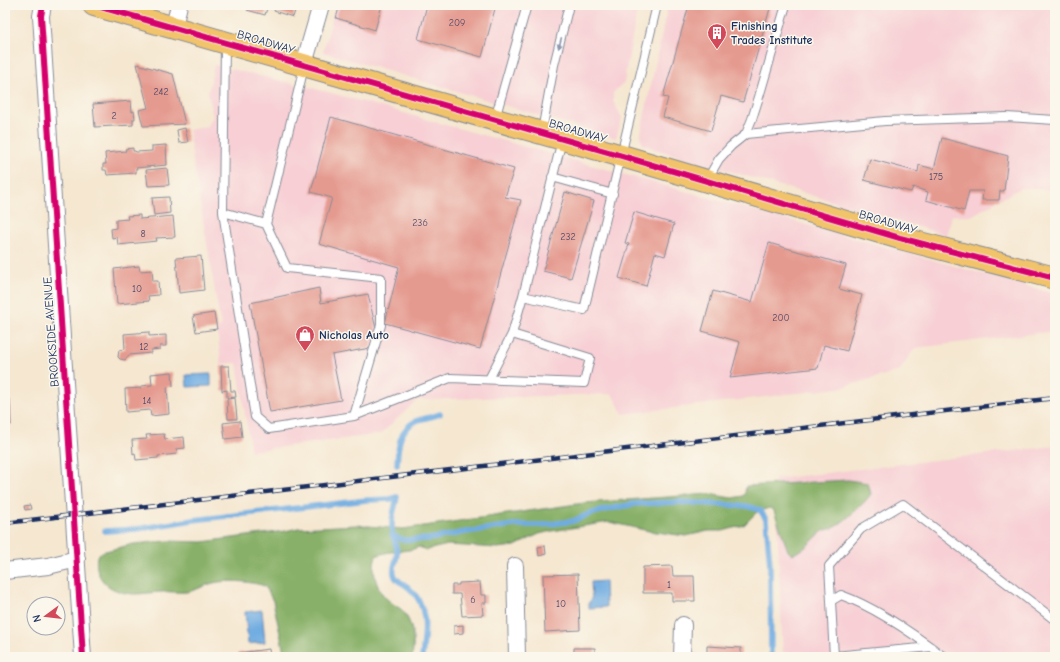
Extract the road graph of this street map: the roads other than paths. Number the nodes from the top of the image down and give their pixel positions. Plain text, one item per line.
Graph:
1 (43, 5) edge
2 (94, 5) edge
3 (178, 5) edge
4 (321, 5) edge
5 (527, 5) edge
6 (569, 5) edge
7 (657, 5) edge
8 (786, 5) edge
9 (174, 28) junction
10 (225, 42) junction
11 (304, 64) junction
12 (495, 120) junction
13 (1055, 120) edge
14 (541, 132) junction
15 (746, 134) junction
16 (562, 138) junction
17 (622, 156) junction
18 (552, 177) junction
19 (706, 181) junction
20 (612, 194) junction
21 (223, 212) junction
22 (266, 224) junction
23 (1055, 278) edge
24 (522, 296) junction
25 (512, 334) junction
26 (489, 379) junction
27 (354, 416) junction
28 (77, 559) junction
29 (515, 566) dead end
30 (5, 571) edge
31 (831, 601) junction
32 (1055, 620) edge
33 (683, 626) dead end
34 (931, 647) junction
35 (834, 656) edge
36 (83, 657) edge
37 (517, 657) edge
38 (682, 657) edge
39 (944, 657) edge

1 - 28 street, BROOKSIDE AVENUE
2 - 9 main road, BROADWAY
3 - 9 street
4 - 11 street
5 - 12 lane
6 -> 14 lane
7 - 17 lane
8 - 15 lane
9 - 10 main road, BROADWAY
10 - 11 main road, BROADWAY
10 - 21 lane
11 - 12 main road, BROADWAY
11 - 22 lane
12 - 14 main road, BROADWAY
13 - 15 lane
14 - 16 main road, BROADWAY
15 - 19 lane
16 - 17 main road, BROADWAY
16 - 18 lane
17 - 19 main road, BROADWAY
17 - 20 lane
18 - 20 lane
18 - 24 lane
19 - 23 main road, BROADWAY
20 - 24 lane
21 - 22 lane
21 - 27 lane
22 - 27 lane
24 - 25 lane
25 - 26 lane
25 - 26 lane
26 - 27 lane
28 - 30 street
28 - 36 street, BROOKSIDE AVENUE
29 - 37 street
31 - 32 lane
31 - 34 lane
31 - 35 lane
33 - 38 street
34 - 35 lane
34 - 39 lane

